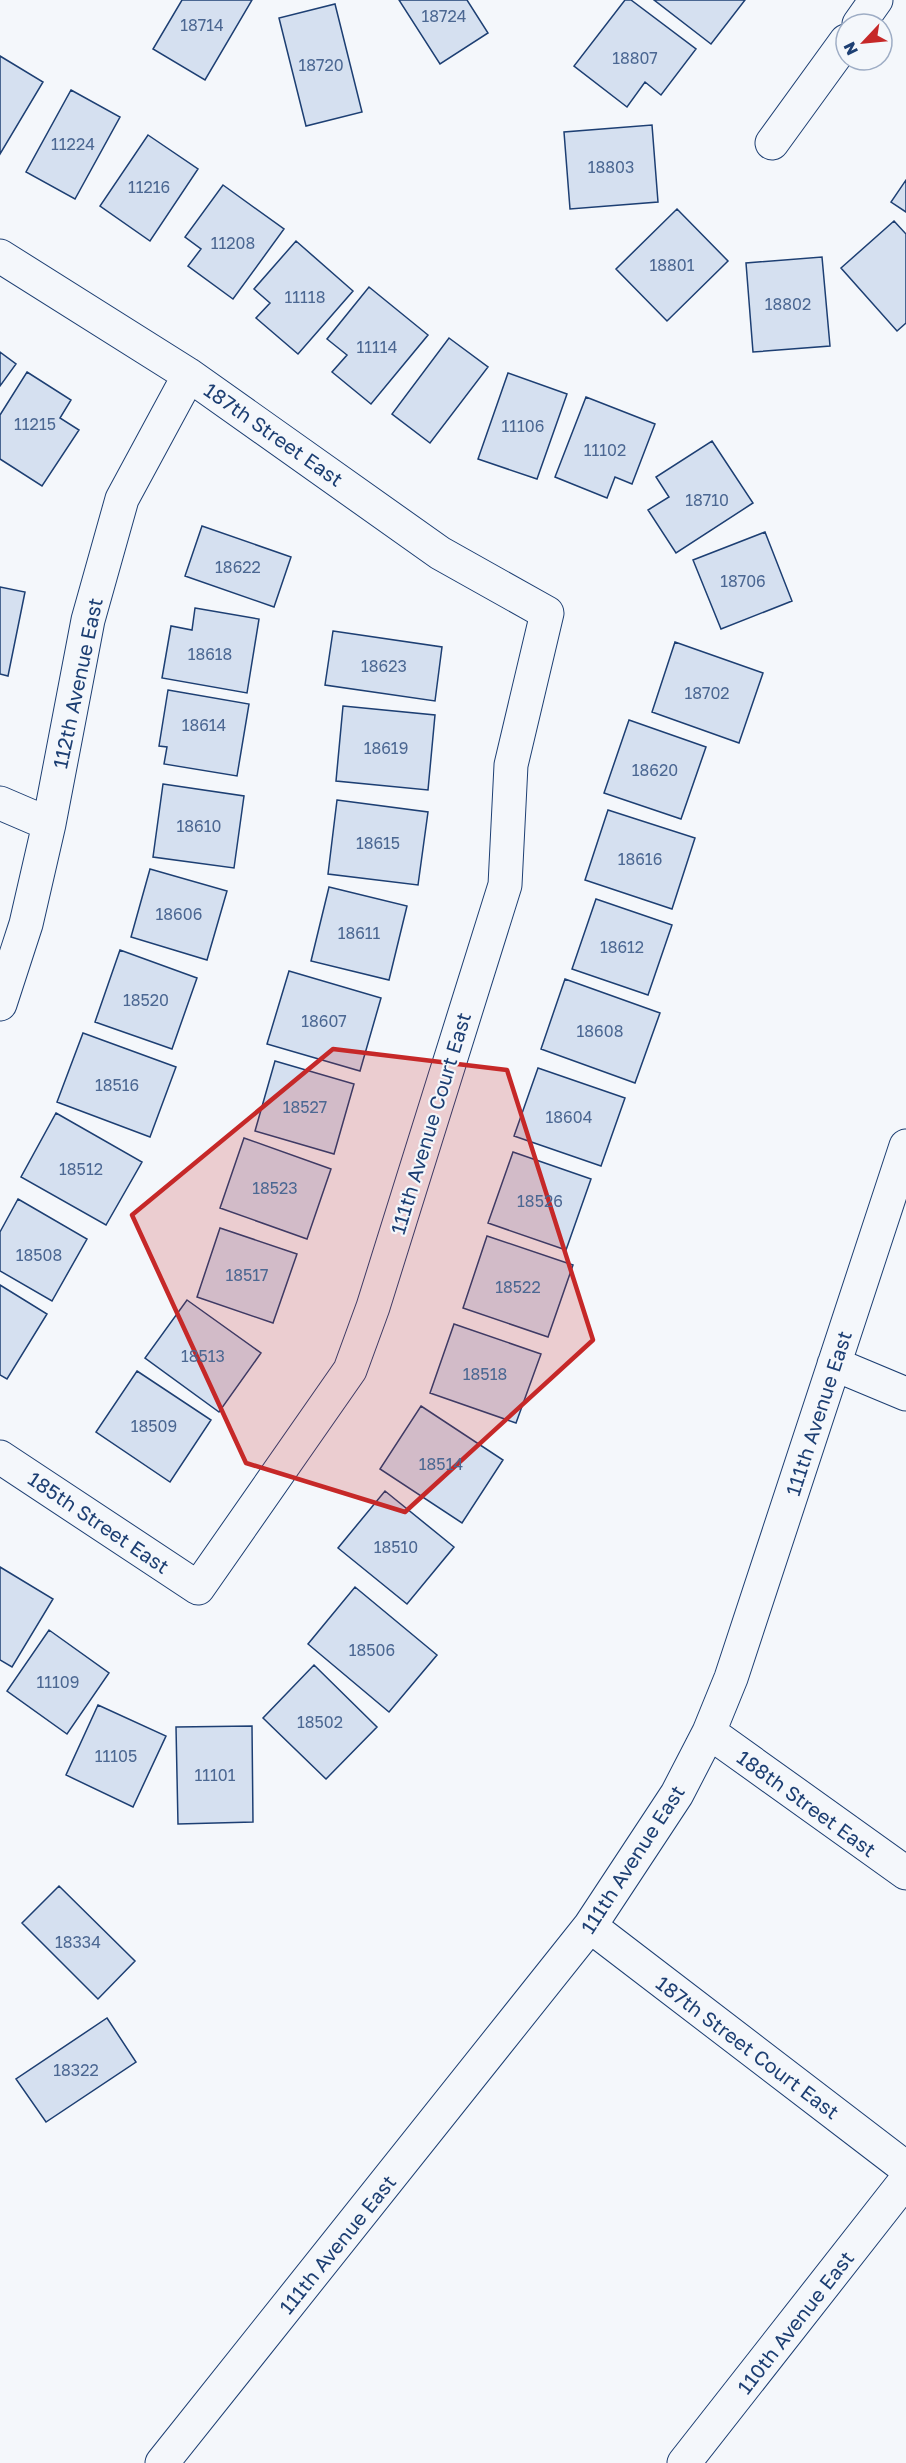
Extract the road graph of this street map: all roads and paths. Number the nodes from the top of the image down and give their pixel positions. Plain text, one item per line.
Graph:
1 (834, 58) edge
2 (772, 143) dead end
3 (0, 256) edge
4 (189, 375) junction
5 (547, 613) joint
6 (0, 803) edge
7 (49, 824) junction
8 (0, 1004) edge
9 (906, 1146) edge
10 (834, 1364) junction
11 (906, 1394) edge
12 (0, 1457) edge
13 (198, 1588) joint
14 (709, 1732) junction
15 (906, 1873) edge
16 (590, 1926) junction
17 (906, 2168) edge
18 (906, 2181) edge
19 (162, 2463) edge
20 (684, 2463) edge

1 - 2 street
3 - 4 street, 187th Street East
4 - 5 street, 187th Street East
4 - 7 street, 112th Avenue East
5 - 13 street, 111th Avenue Court East
6 - 7 street
7 - 8 street, 112th Avenue East
9 - 10 street, 111th Avenue East
10 - 11 street
10 - 14 street, 111th Avenue East
12 - 13 street, 185th Street East
14 - 15 street, 188th Street East
14 - 16 street, 111th Avenue East
16 - 17 street, 187th Street Court East
16 - 19 street, 111th Avenue East
18 - 20 street, 110th Avenue East

